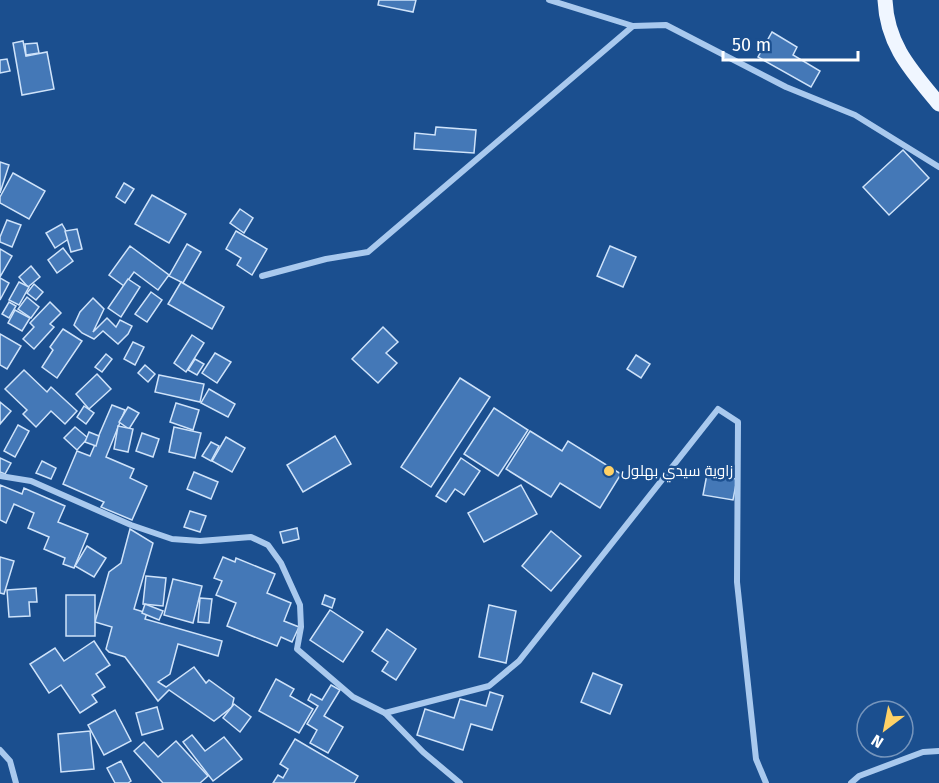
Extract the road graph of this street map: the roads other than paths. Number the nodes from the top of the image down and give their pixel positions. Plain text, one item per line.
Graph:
1 (549, 0) edge
2 (885, 0) edge
3 (633, 26) junction
4 (939, 104) edge
5 (939, 167) edge
6 (262, 276) dead end
7 (0, 476) edge
8 (385, 713) junction
9 (0, 750) edge
10 (939, 751) edge
11 (16, 783) edge
12 (459, 783) edge
13 (766, 783) edge
14 (851, 783) edge

1 - 3 street
2 - 4 main road
3 - 5 street
3 - 6 street
7 - 8 street
8 - 12 street
8 - 13 street
9 - 11 street
10 - 14 street

